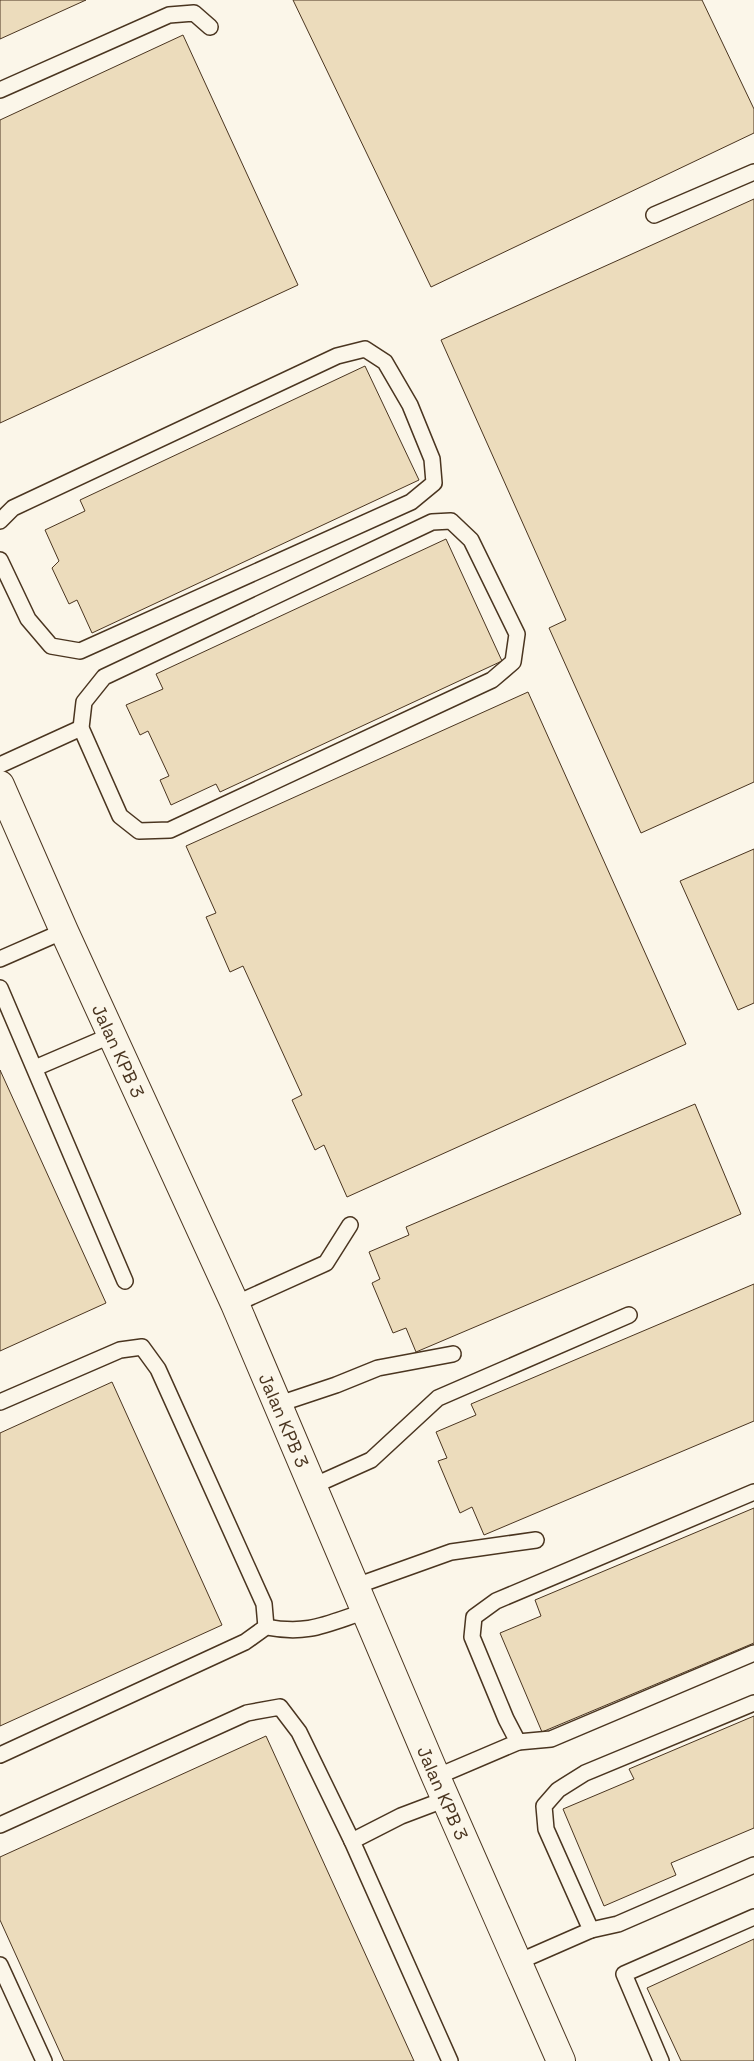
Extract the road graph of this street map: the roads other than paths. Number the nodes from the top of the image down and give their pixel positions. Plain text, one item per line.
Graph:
1 (210, 27) dead end
2 (0, 90) edge
3 (754, 172) edge
4 (654, 215) dead end
5 (0, 521) edge
6 (0, 560) edge
7 (81, 728) junction
8 (0, 765) edge
9 (0, 785) edge
10 (64, 931) junction
11 (0, 958) edge
12 (0, 988) edge
13 (112, 1035) junction
14 (35, 1068) junction
15 (350, 1225) dead end
16 (126, 1281) dead end
17 (235, 1304) junction
18 (629, 1315) dead end
19 (453, 1354) dead end
20 (0, 1402) edge
21 (279, 1404) junction
22 (313, 1486) junction
23 (754, 1492) edge
24 (536, 1540) dead end
25 (356, 1586) junction
26 (366, 1611) junction
27 (266, 1627) junction
28 (754, 1653) edge
29 (754, 1703) edge
30 (518, 1742) junction
31 (0, 1756) edge
32 (441, 1788) junction
33 (0, 1825) edge
34 (352, 1841) junction
35 (754, 1864) edge
36 (754, 1917) edge
37 (592, 1930) junction
38 (518, 1962) junction
39 (0, 1965) edge
40 (44, 2061) edge
41 (450, 2061) edge
42 (561, 2061) edge
43 (661, 2061) edge

1 - 2 lane
3 - 4 lane
5 - 6 lane
7 - 7 lane
7 - 8 lane
9 - 10 street, Jalan KPB 3
10 - 11 lane
10 - 13 street, Jalan KPB 3
12 - 14 lane
13 - 14 lane
13 - 17 street, Jalan KPB 3
14 - 16 lane
15 - 17 lane
17 - 21 street, Jalan KPB 3
18 - 22 lane
19 - 21 lane
20 - 27 lane
21 - 22 street, Jalan KPB 3
22 - 25 street, Jalan KPB 3
23 - 30 lane
24 - 25 lane
25 - 26 street, Jalan KPB 3
26 - 27 lane
26 - 32 street, Jalan KPB 3
27 - 31 lane
28 - 30 lane
29 - 37 lane
30 - 32 lane
32 - 34 lane
32 - 38 street, Jalan KPB 3
33 - 34 lane
34 - 41 lane
35 - 37 lane
36 - 43 lane
37 - 38 lane
38 - 42 street, Jalan KPB 3
39 - 40 lane

